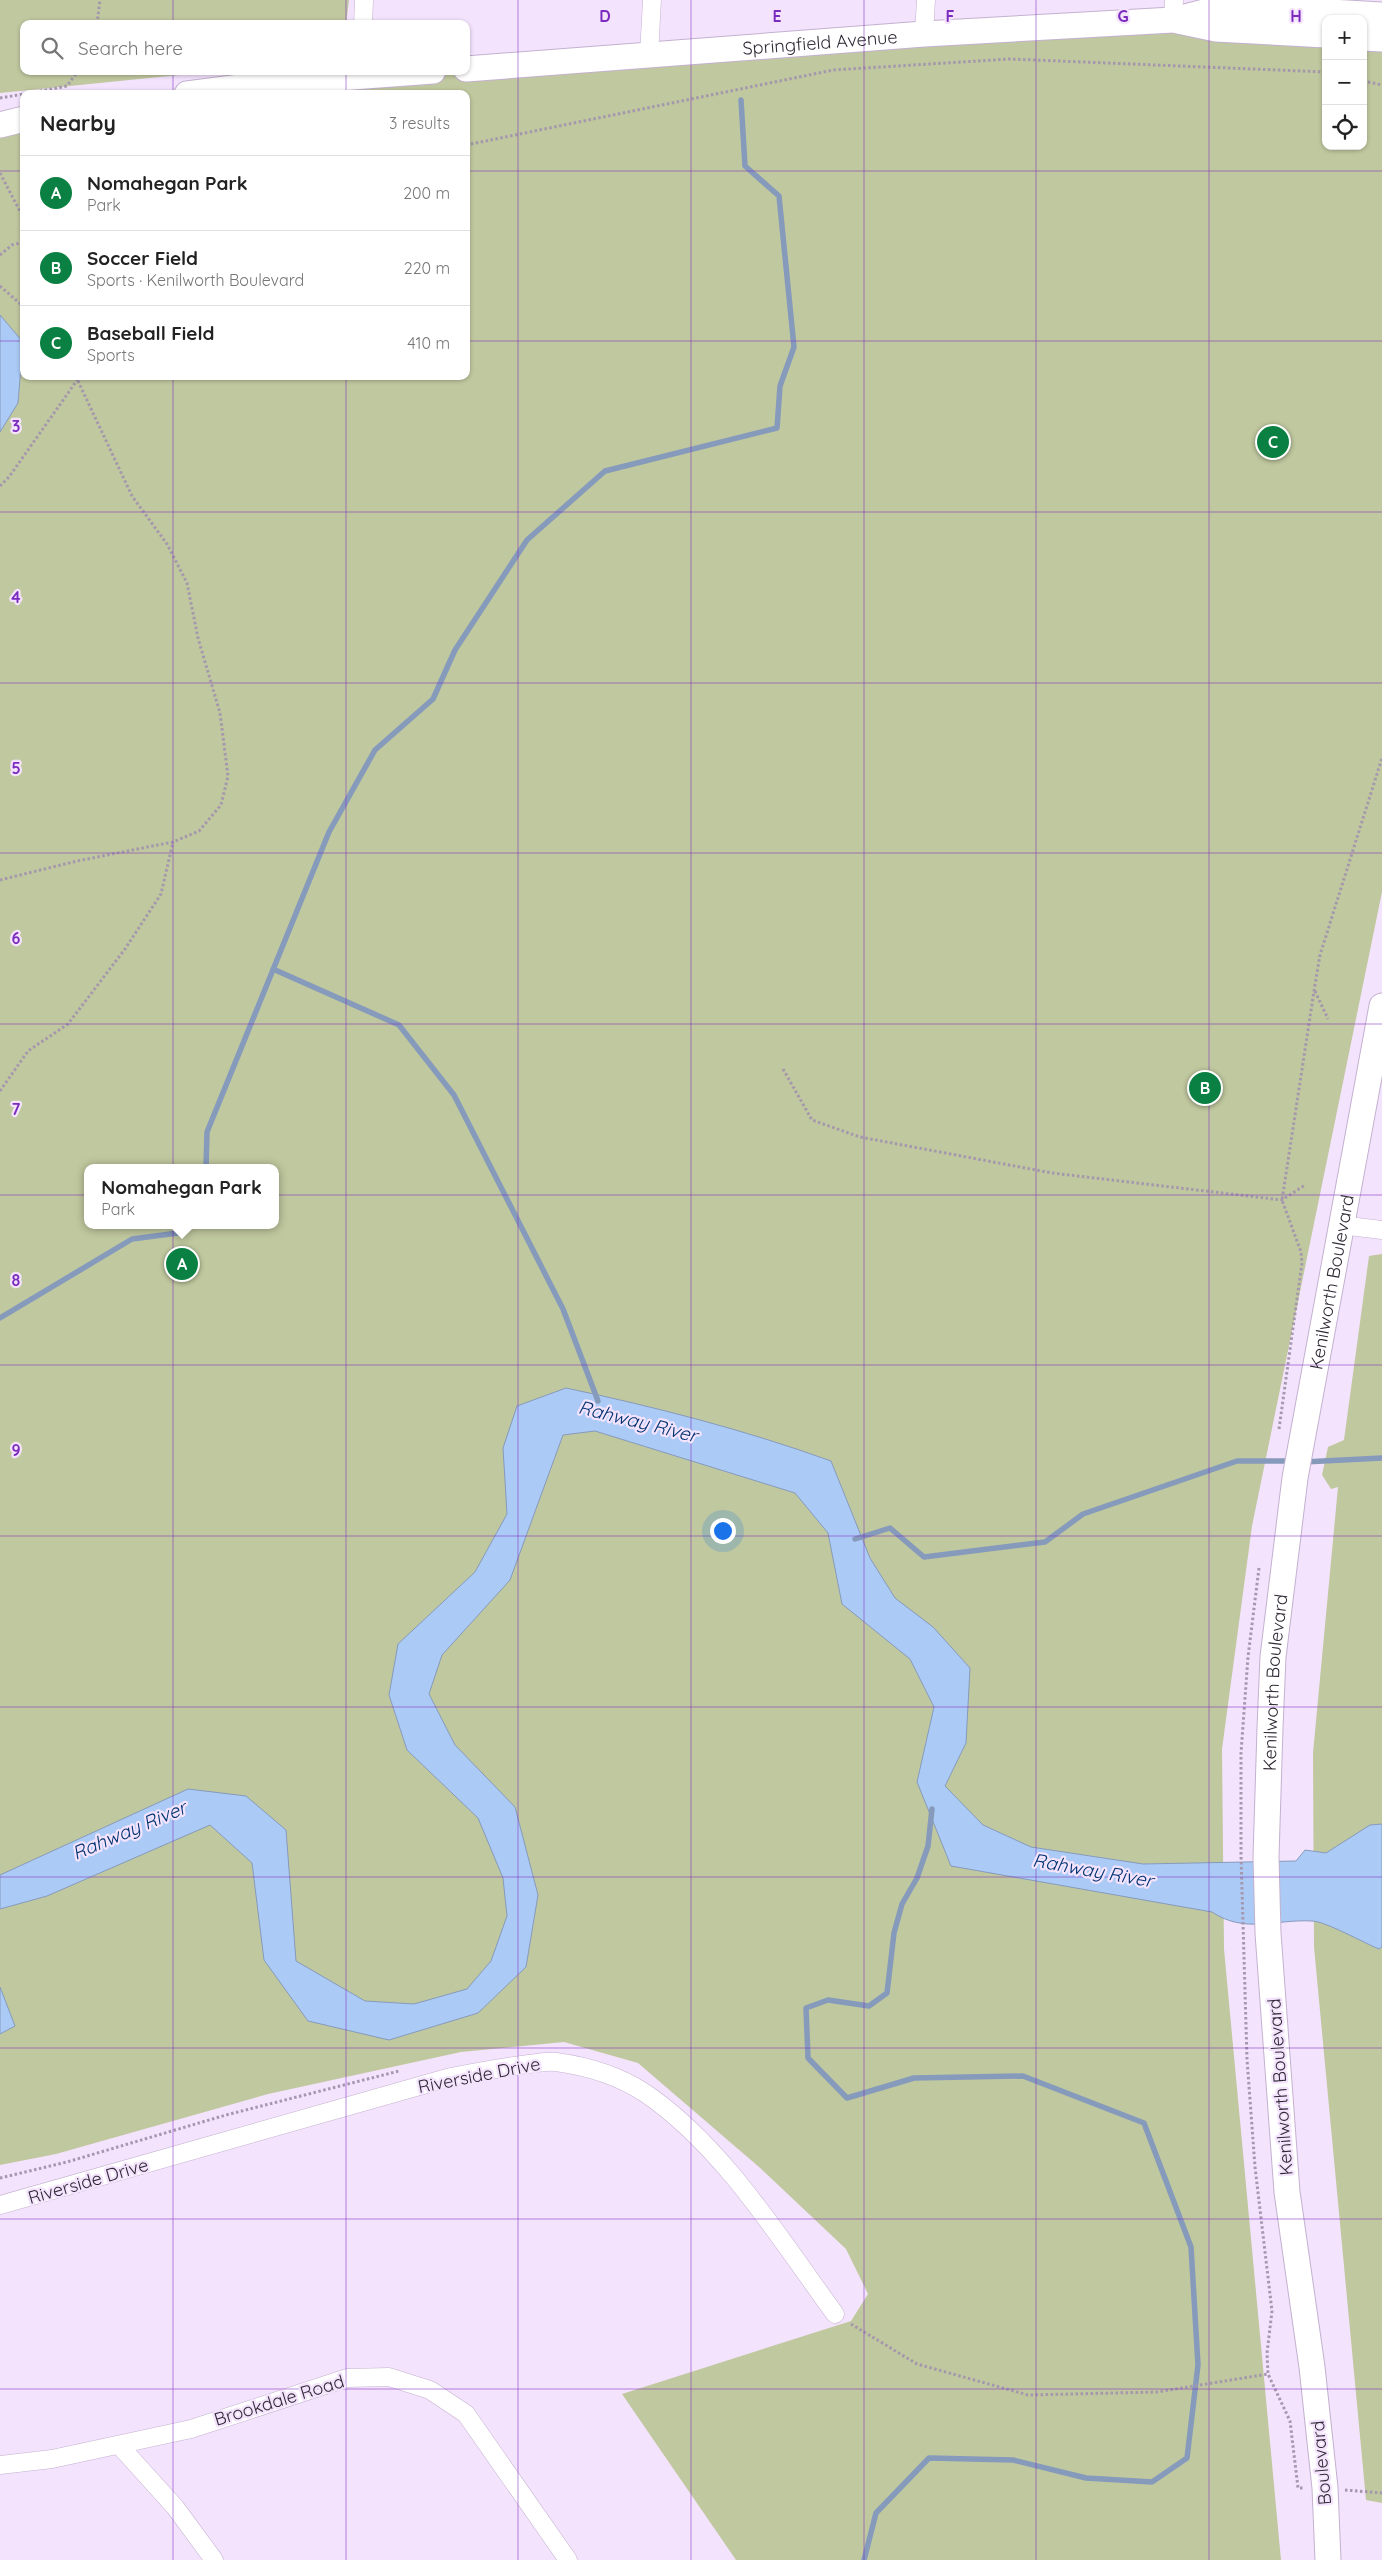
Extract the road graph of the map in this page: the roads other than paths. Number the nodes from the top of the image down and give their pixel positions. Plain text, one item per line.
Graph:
1 (364, 0) edge
2 (652, 0) edge
3 (926, 0) edge
4 (1284, 0) edge
5 (1261, 8) junction
6 (1174, 10) edge
7 (1382, 15) edge
8 (363, 20) edge
9 (924, 34) junction
10 (1322, 36) edge
11 (1367, 38) edge
12 (1382, 39) edge
13 (649, 55) junction
14 (470, 69) edge
15 (350, 75) edge
16 (218, 90) edge
17 (20, 120) edge
18 (0, 125) edge
19 (1381, 1020) edge
20 (1341, 1225) junction
21 (1382, 1230) edge
22 (0, 2205) edge
23 (834, 2314) road end
24 (1312, 2366) joint
25 (119, 2444) junction
26 (0, 2465) edge
27 (214, 2560) edge
28 (568, 2560) edge
29 (1328, 2560) edge

1 - 8 street
2 - 13 street
3 - 9 street
4 - 5 main road
5 - 6 main road, Springfield Avenue
5 - 7 main road, Springfield Avenue
6 - 9 main road, Springfield Avenue
6 - 10 main road, Springfield Avenue
9 - 13 main road, Springfield Avenue
11 - 12 main road
13 - 14 main road, Springfield Avenue
15 - 16 main road
17 - 18 main road
19 - 20 main road, Kenilworth Boulevard
20 - 21 street
20 - 24 main road, Kenilworth Boulevard
22 - 23 street, Riverside Drive
24 - 29 main road, Boulevard
25 - 26 street, Brookdale Road
25 - 27 street
25 - 28 street, Brookdale Road

